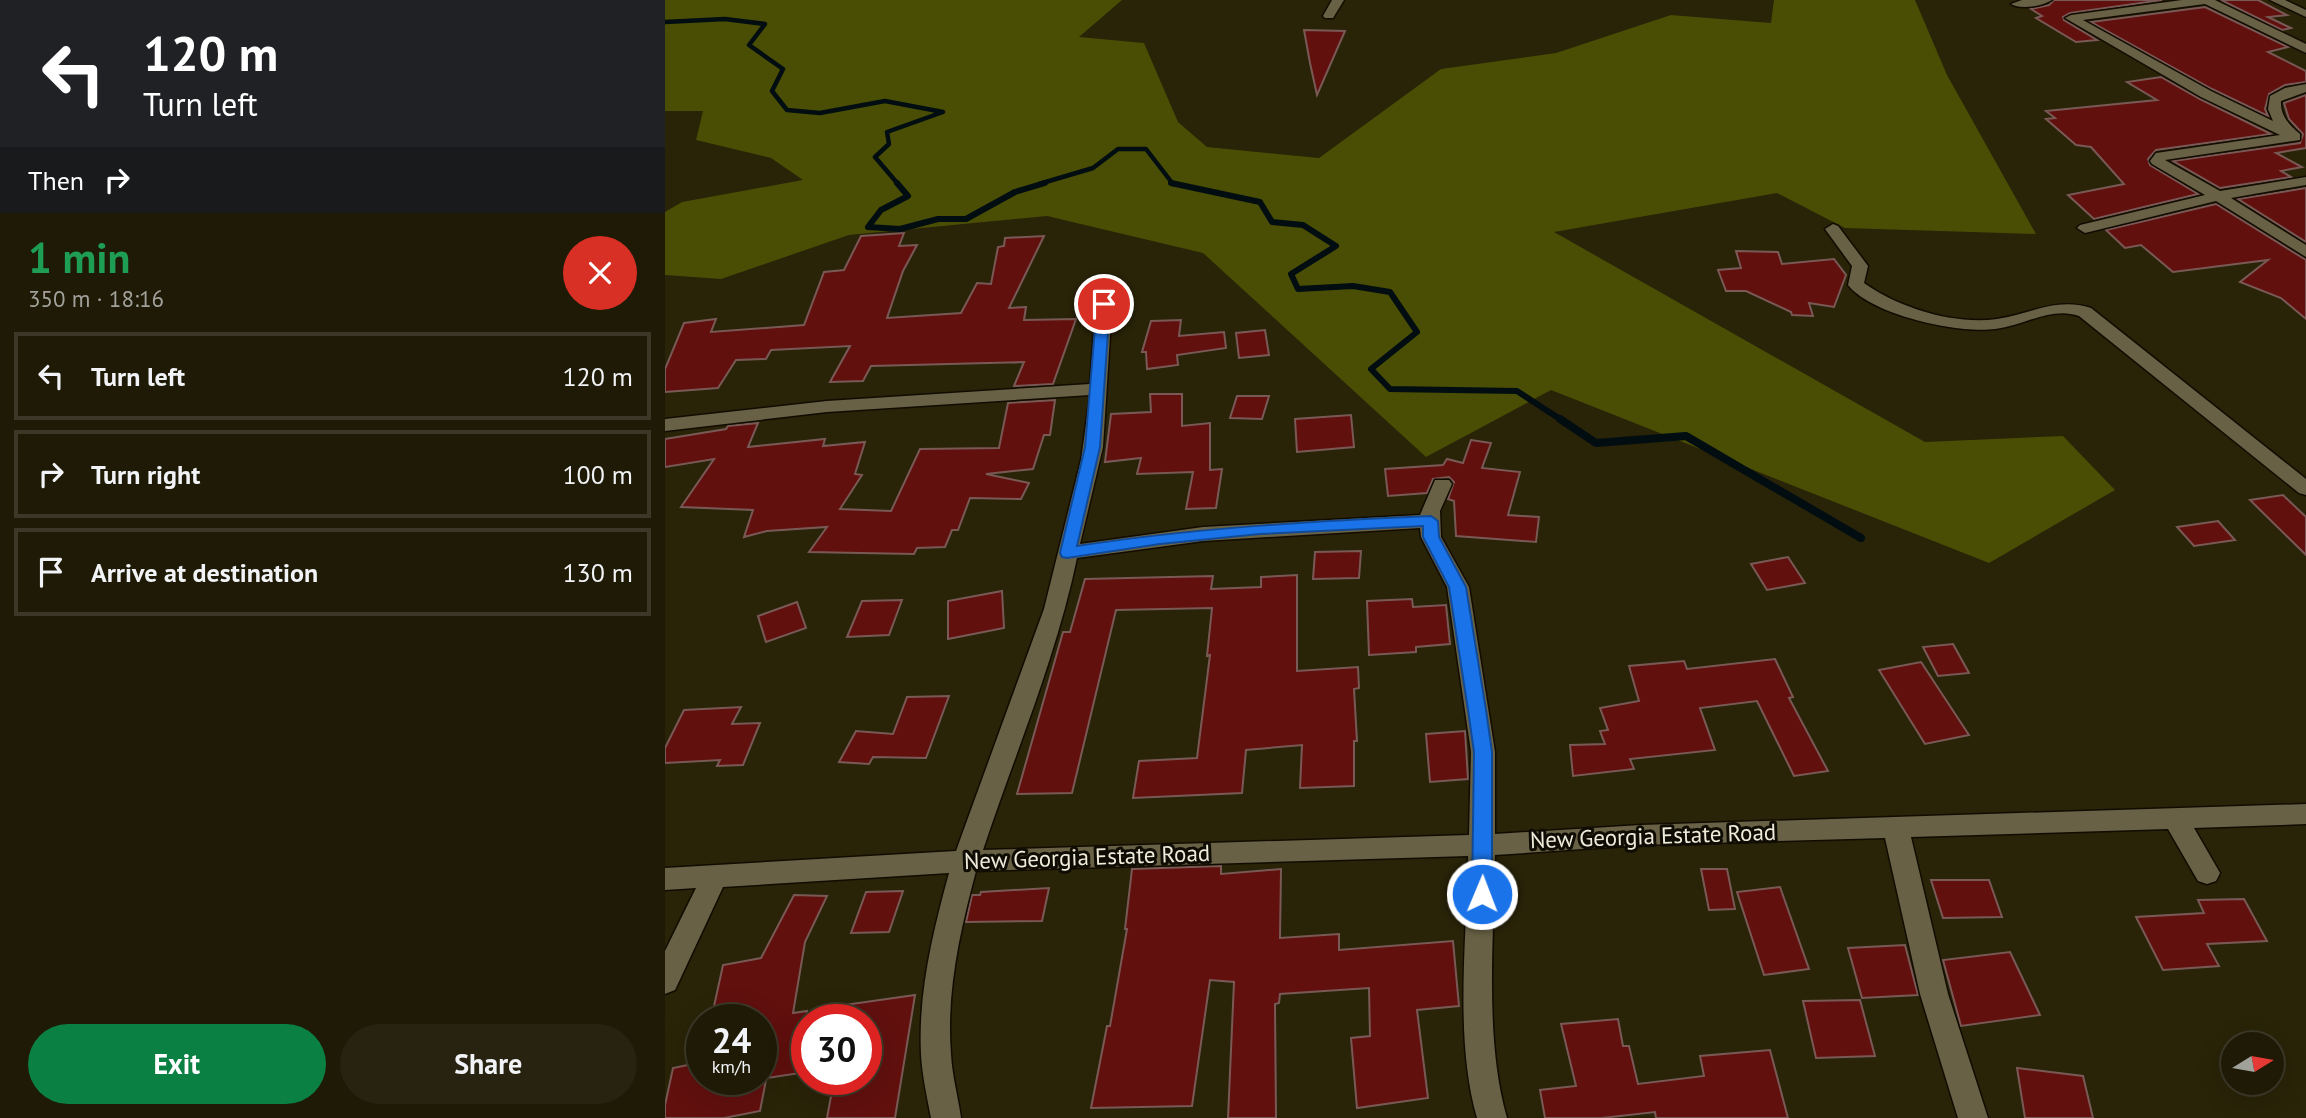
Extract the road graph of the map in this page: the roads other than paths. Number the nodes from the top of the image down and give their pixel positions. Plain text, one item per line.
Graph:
1 (1338, 0) edge
2 (2046, 0) edge
3 (2206, 0) edge
4 (2276, 0) edge
5 (2017, 4) dead end
6 (2306, 14) edge
7 (1329, 16) dead end
8 (2306, 49) edge
9 (2306, 88) edge
10 (2301, 140) edge
11 (2306, 181) edge
12 (2218, 196) junction
13 (2085, 228) dead end
14 (1833, 229) dead end
15 (2306, 232) edge
16 (2281, 236) junction
17 (2306, 252) edge
18 (1104, 304) dead end
19 (1099, 389) junction
20 (665, 425) edge
21 (1442, 484) dead end
22 (2306, 489) edge
23 (1431, 521) junction
24 (1067, 553) junction
25 (2306, 814) edge
26 (2175, 818) junction
27 (1896, 828) junction
28 (1482, 845) junction
29 (966, 861) junction
30 (2207, 873) dead end
31 (716, 874) junction
32 (665, 878) edge
33 (665, 981) edge
34 (946, 1118) edge
35 (1492, 1118) edge
36 (1973, 1118) edge

1 - 7 street
2 - 5 street
3 - 8 street
3 - 10 street
4 - 6 street
9 - 10 street
10 - 12 street
11 - 12 street
12 - 13 street
12 - 16 street
14 - 22 street
15 - 16 street
16 - 17 street
18 - 19 street
19 - 20 street
19 - 24 street
21 - 23 street
23 - 24 street
23 - 28 street
24 - 29 street
25 - 26 street, New Georgia Estate Road
26 - 27 street, New Georgia Estate Road
26 - 30 street
27 - 28 street, New Georgia Estate Road
27 - 36 street
28 - 29 street, New Georgia Estate Road
28 - 35 street
29 - 31 street, New Georgia Estate Road
29 - 34 street
31 - 32 street, New Georgia Estate Road
31 - 33 street

